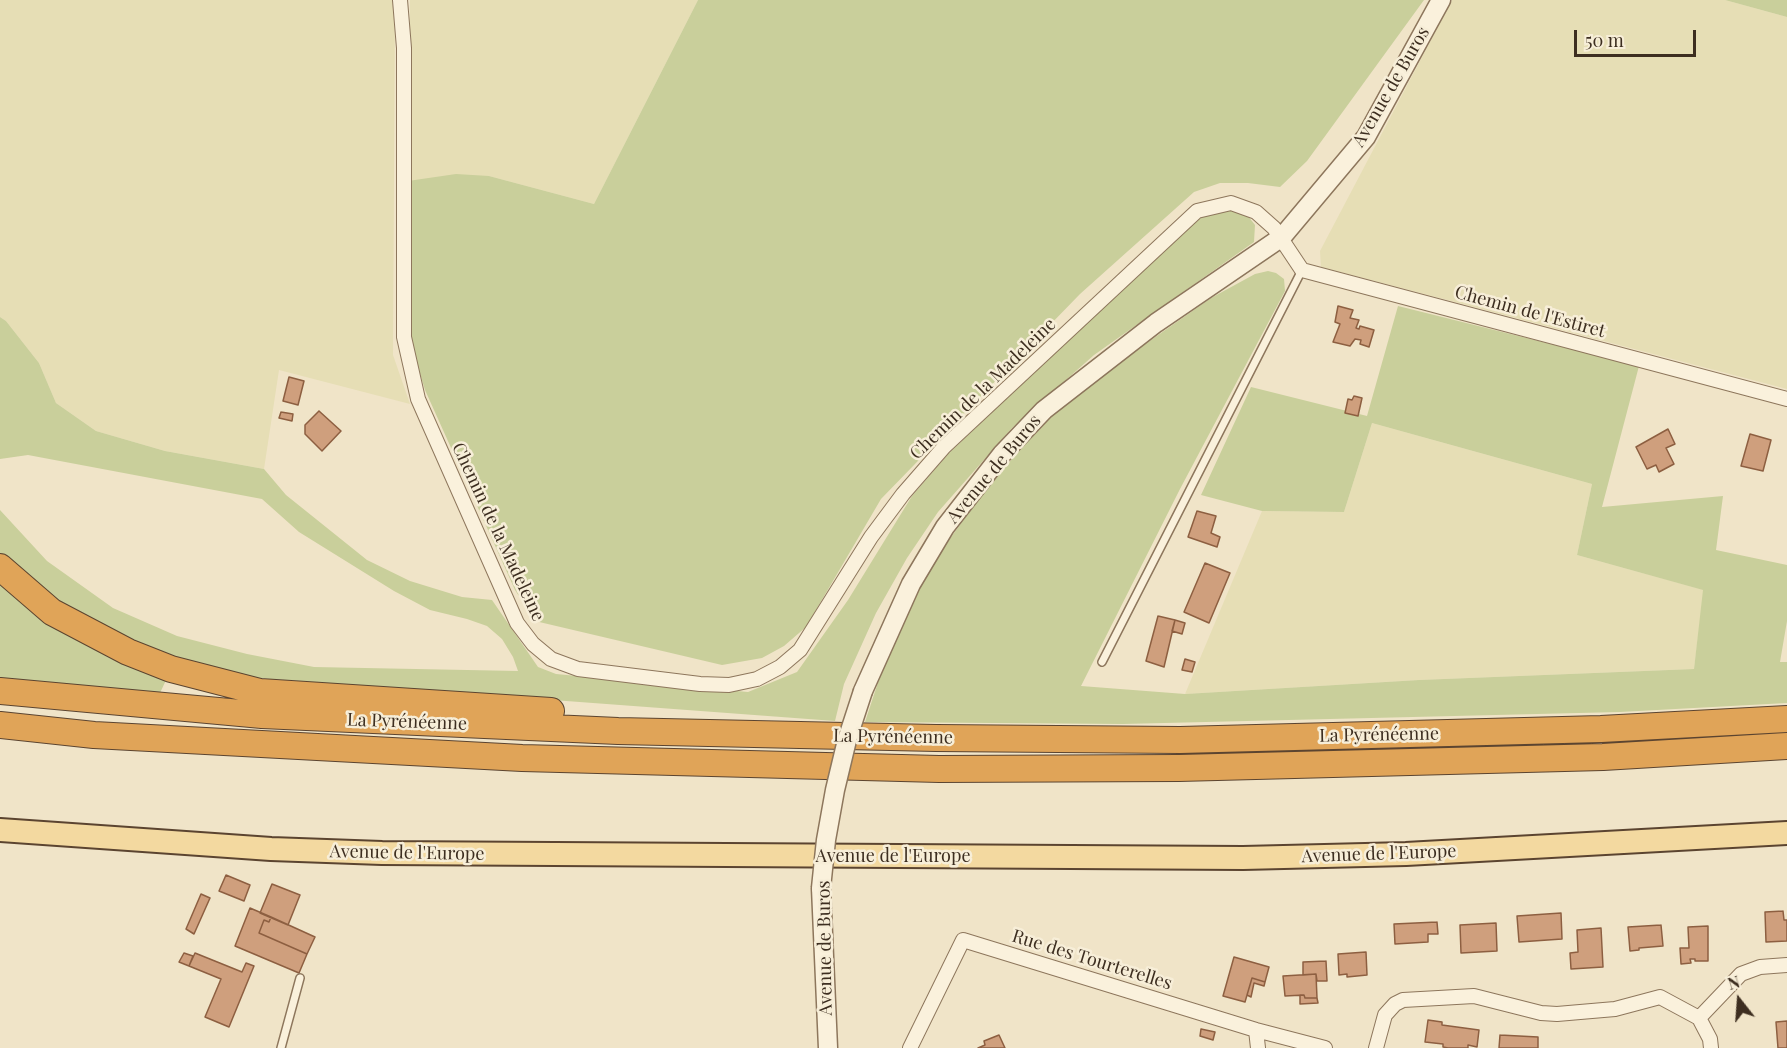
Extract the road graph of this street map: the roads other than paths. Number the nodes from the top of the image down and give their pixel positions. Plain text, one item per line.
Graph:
1 (400, 0) edge
2 (1441, 0) edge
3 (1282, 237) junction
4 (1302, 270) junction
5 (1787, 399) edge
6 (0, 567) edge
7 (1102, 662) dead end
8 (0, 691) edge
9 (1787, 718) edge
10 (0, 725) edge
11 (618, 731) junction
12 (93, 735) junction
13 (0, 741) edge
14 (1787, 746) edge
15 (0, 830) edge
16 (1787, 833) edge
17 (1787, 965) edge
18 (300, 978) dead end
19 (1700, 1018) junction
20 (1256, 1029) junction
21 (280, 1048) edge
22 (828, 1048) edge
23 (910, 1048) edge
24 (1258, 1048) edge
25 (1326, 1048) edge
26 (1376, 1048) edge
27 (1711, 1048) edge

1 - 3 street, Chemin de la Madeleine
2 - 3 street, Avenue de Buros
3 - 4 street
3 - 22 street, Avenue de Buros, bridge
4 - 5 street, Chemin de l'Estiret
4 - 7 lane
6 - 11 highway
8 - 11 highway, La Pyrénéenne
9 - 11 highway, La Pyrénéenne
10 - 12 highway, La Pyrénéenne
12 - 13 highway
12 - 14 highway, La Pyrénéenne
15 - 16 main road, Avenue de l'Europe
17 - 19 street
18 - 21 lane
19 - 26 street
19 - 27 street
20 - 23 street, Rue des Tourterelles
20 - 24 street
20 - 25 street, Rue des Tourterelles

